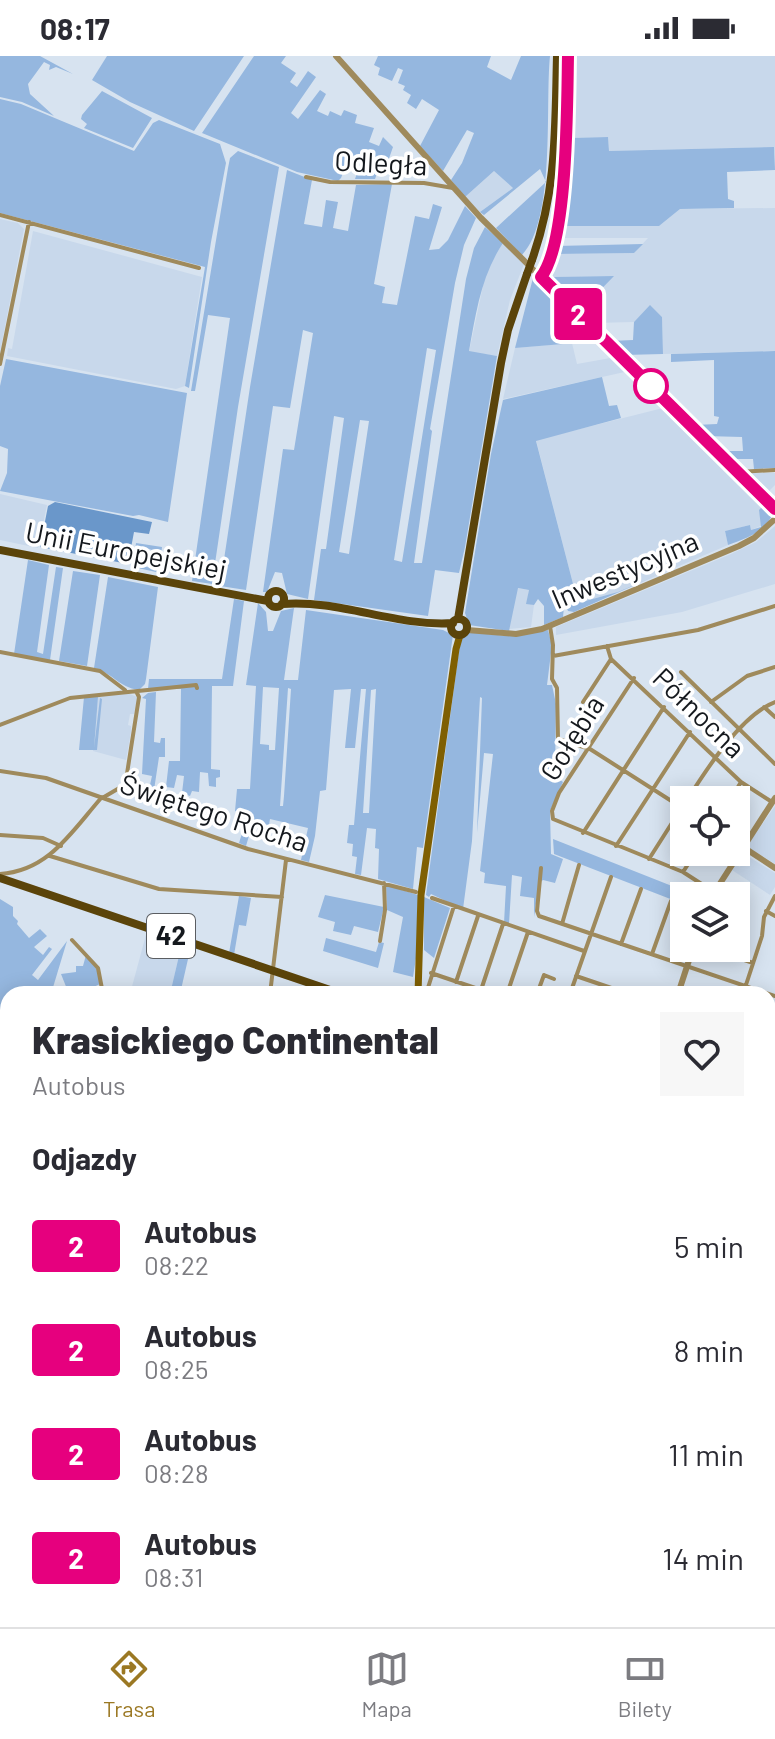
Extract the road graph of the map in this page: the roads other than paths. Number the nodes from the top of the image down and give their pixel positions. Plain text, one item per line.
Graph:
1 (336, 56) edge
2 (557, 56) edge
3 (568, 56) edge
4 (306, 177) dead end
5 (453, 188) junction
6 (0, 215) edge
7 (29, 222) junction
8 (199, 268) dead end
9 (541, 277) junction
10 (0, 364) edge
11 (775, 470) edge
12 (738, 472) junction
13 (775, 509) edge
14 (775, 519) edge
15 (0, 550) edge
16 (775, 606) edge
17 (550, 626) junction
18 (459, 627) junction
19 (607, 646) junction
20 (0, 652) edge
21 (553, 656) junction
22 (611, 659) junction
23 (775, 667) edge
24 (681, 672) dead end
25 (634, 678) junction
26 (197, 688) dead end
27 (127, 691) junction
28 (137, 693) junction
29 (583, 702) dead end
30 (711, 702) junction
31 (775, 702) edge
32 (664, 707) junction
33 (764, 707) junction
34 (775, 717) edge
35 (0, 725) edge
36 (740, 731) junction
37 (690, 732) junction
38 (588, 749) junction
39 (715, 756) junction
40 (775, 764) edge
41 (623, 770) junction
42 (0, 771) edge
43 (741, 782) junction
44 (696, 786) edge
45 (739, 786) edge
46 (653, 789) junction
47 (103, 797) junction
48 (670, 798) edge
49 (774, 800) edge
50 (670, 827) edge
51 (750, 831) edge
52 (583, 833) junction
53 (0, 835) edge
54 (61, 846) junction
55 (616, 846) junction
56 (750, 852) edge
57 (50, 856) junction
58 (649, 859) junction
59 (286, 860) junction
60 (579, 865) dead end
61 (687, 866) edge
62 (541, 868) dead end
63 (775, 868) edge
64 (683, 872) junction
65 (0, 876) edge
66 (611, 877) dead end
67 (697, 882) edge
68 (384, 883) junction
69 (641, 889) dead end
70 (416, 892) dead end
71 (775, 896) edge
72 (282, 897) junction
73 (432, 898) dead end
74 (670, 904) edge
75 (454, 906) junction
76 (766, 911) junction
77 (478, 916) junction
78 (775, 916) edge
79 (503, 924) junction
80 (562, 924) junction
81 (528, 932) junction
82 (590, 934) junction
83 (72, 940) dead end
84 (380, 941) dead end
85 (621, 944) junction
86 (584, 951) junction
87 (652, 954) junction
88 (688, 962) edge
89 (750, 962) edge
90 (753, 963) junction
91 (687, 966) junction
92 (274, 971) junction
93 (535, 972) dead end
94 (431, 973) junction
95 (544, 975) junction
96 (576, 976) junction
97 (554, 979) dead end
98 (456, 982) junction
99 (101, 986) edge
100 (271, 986) edge
101 (318, 986) edge
102 (420, 986) edge
103 (424, 986) edge
104 (468, 986) edge
105 (482, 986) edge
106 (510, 986) edge
107 (540, 986) edge
108 (573, 986) edge
109 (605, 986) edge
110 (681, 986) edge
111 (746, 986) joint

1 - 5 street
2 - 18 main road, bridge
3 - 9 street
4 - 5 street, Odległa
5 - 9 street
6 - 7 street
7 - 8 street
7 - 10 street
9 - 12 street
11 - 12 street
12 - 13 street
14 - 17 street, Inwestycyjna
15 - 18 main road, Unii Europejskiej
16 - 19 street
17 - 18 street, Inwestycyjna
17 - 21 street
18 - 102 main road
19 - 21 street
19 - 22 street
20 - 27 street
21 - 38 street
22 - 25 street, Północna
22 - 29 street
23 - 30 street
24 - 30 street
25 - 32 street, Północna
25 - 38 street, Gołębia
26 - 28 street
27 - 28 street
27 - 35 street
28 - 47 street
30 - 36 street
31 - 33 street
32 - 37 street, Północna
32 - 41 street
33 - 34 street
33 - 36 street
36 - 39 street
36 - 40 street
37 - 39 street, Północna
37 - 46 street
38 - 41 street
38 - 52 street, Gołębia
39 - 43 street, Północna
39 - 44 street
41 - 46 street
41 - 52 street
42 - 47 street, Świętego Rocha
43 - 45 street
43 - 49 street, Północna
46 - 48 street
46 - 55 street
47 - 54 street
47 - 59 street, Świętego Rocha
49 - 51 street
50 - 58 street
52 - 55 street
53 - 54 street
54 - 57 street
55 - 58 street
56 - 63 street
57 - 65 street
57 - 72 street
58 - 64 street
59 - 68 street, Świętego Rocha
59 - 72 street
60 - 80 street
61 - 64 street
62 - 80 street
64 - 67 street
65 - 92 main road, 42
66 - 82 street
68 - 70 street, Świętego Rocha
68 - 84 street
69 - 85 street
71 - 76 street
72 - 92 street
73 - 75 street
74 - 87 street
75 - 77 street
75 - 94 street
76 - 78 street
76 - 90 street
77 - 79 street
77 - 98 street
79 - 81 street
79 - 105 street
80 - 82 street
81 - 86 street
81 - 106 street
82 - 85 street
82 - 86 street
83 - 99 street
85 - 87 street
86 - 96 street
87 - 91 street
88 - 91 street
89 - 90 street
90 - 111 street
91 - 110 street
91 - 111 street
92 - 100 street
92 - 101 main road, 42
93 - 95 street
94 - 98 street
94 - 103 street
95 - 97 street
95 - 107 street
96 - 108 street
96 - 109 street
98 - 104 street

